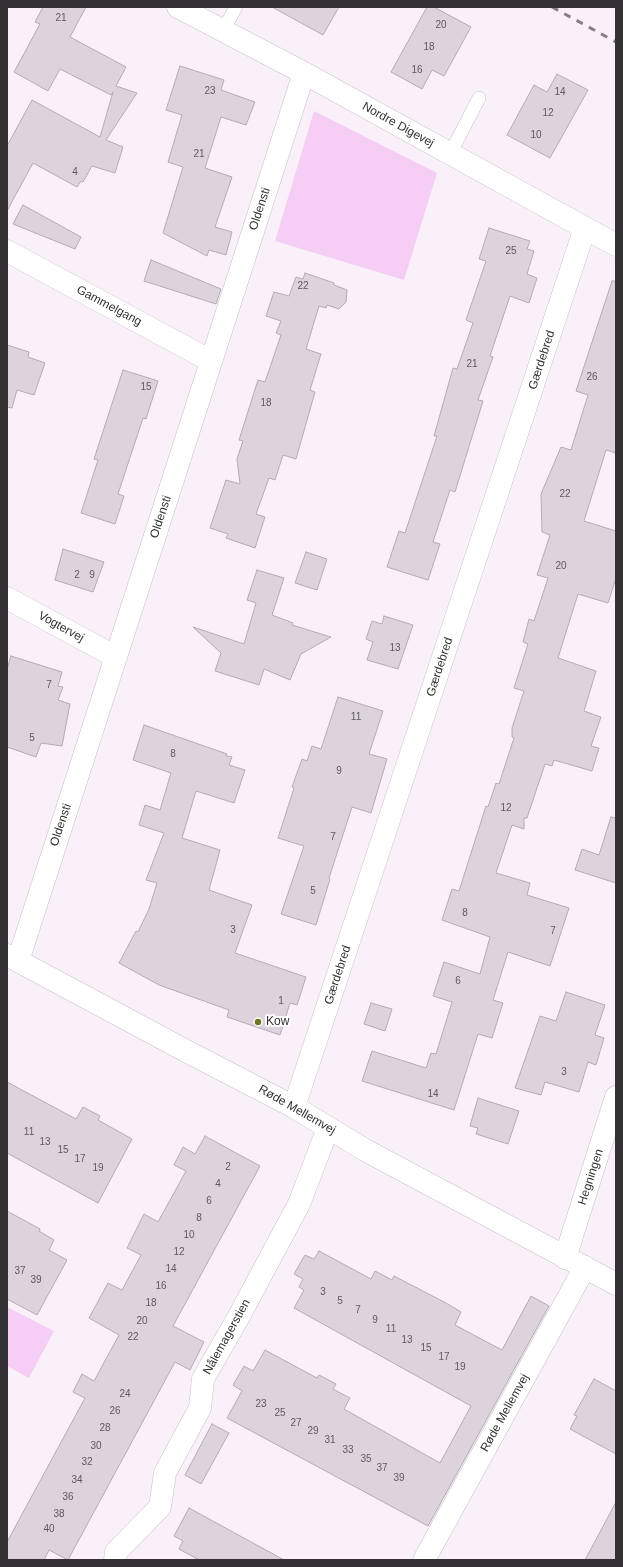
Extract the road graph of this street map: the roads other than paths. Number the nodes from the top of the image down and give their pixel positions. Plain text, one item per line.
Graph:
1 (178, 7) edge
2 (236, 7) edge
3 (223, 31) junction
4 (304, 73) junction
5 (479, 98) dead end
6 (450, 154) junction
7 (585, 228) junction
8 (616, 245) edge
9 (7, 251) edge
10 (211, 361) junction
11 (7, 598) edge
12 (116, 657) junction
13 (13, 958) edge
14 (616, 1097) edge
15 (294, 1107) junction
16 (328, 1128) junction
17 (565, 1258) junction
18 (586, 1267) junction
19 (616, 1284) edge
20 (115, 1560) edge
21 (424, 1560) edge

1 - 3 street, Nordre Digevej
2 - 3 lane
3 - 4 street, Nordre Digevej
4 - 6 street, Nordre Digevej
4 - 10 street, Oldensti
5 - 6 lane
6 - 7 street, Nordre Digevej
7 - 8 street, Nordre Digevej
7 - 15 street, Gærdebred
9 - 10 street, Gammelgang
10 - 12 street, Oldensti
11 - 12 street, Vogtervej
12 - 13 street, Oldensti
13 - 15 street, Røde Mellemvej
14 - 17 street, Hegningen
15 - 16 street, Røde Mellemvej
16 - 17 street, Røde Mellemvej
16 - 20 street, Nålemagerstien
17 - 18 street, Røde Mellemvej
18 - 19 street, Røde Mellemvej
18 - 21 street, Røde Mellemvej

